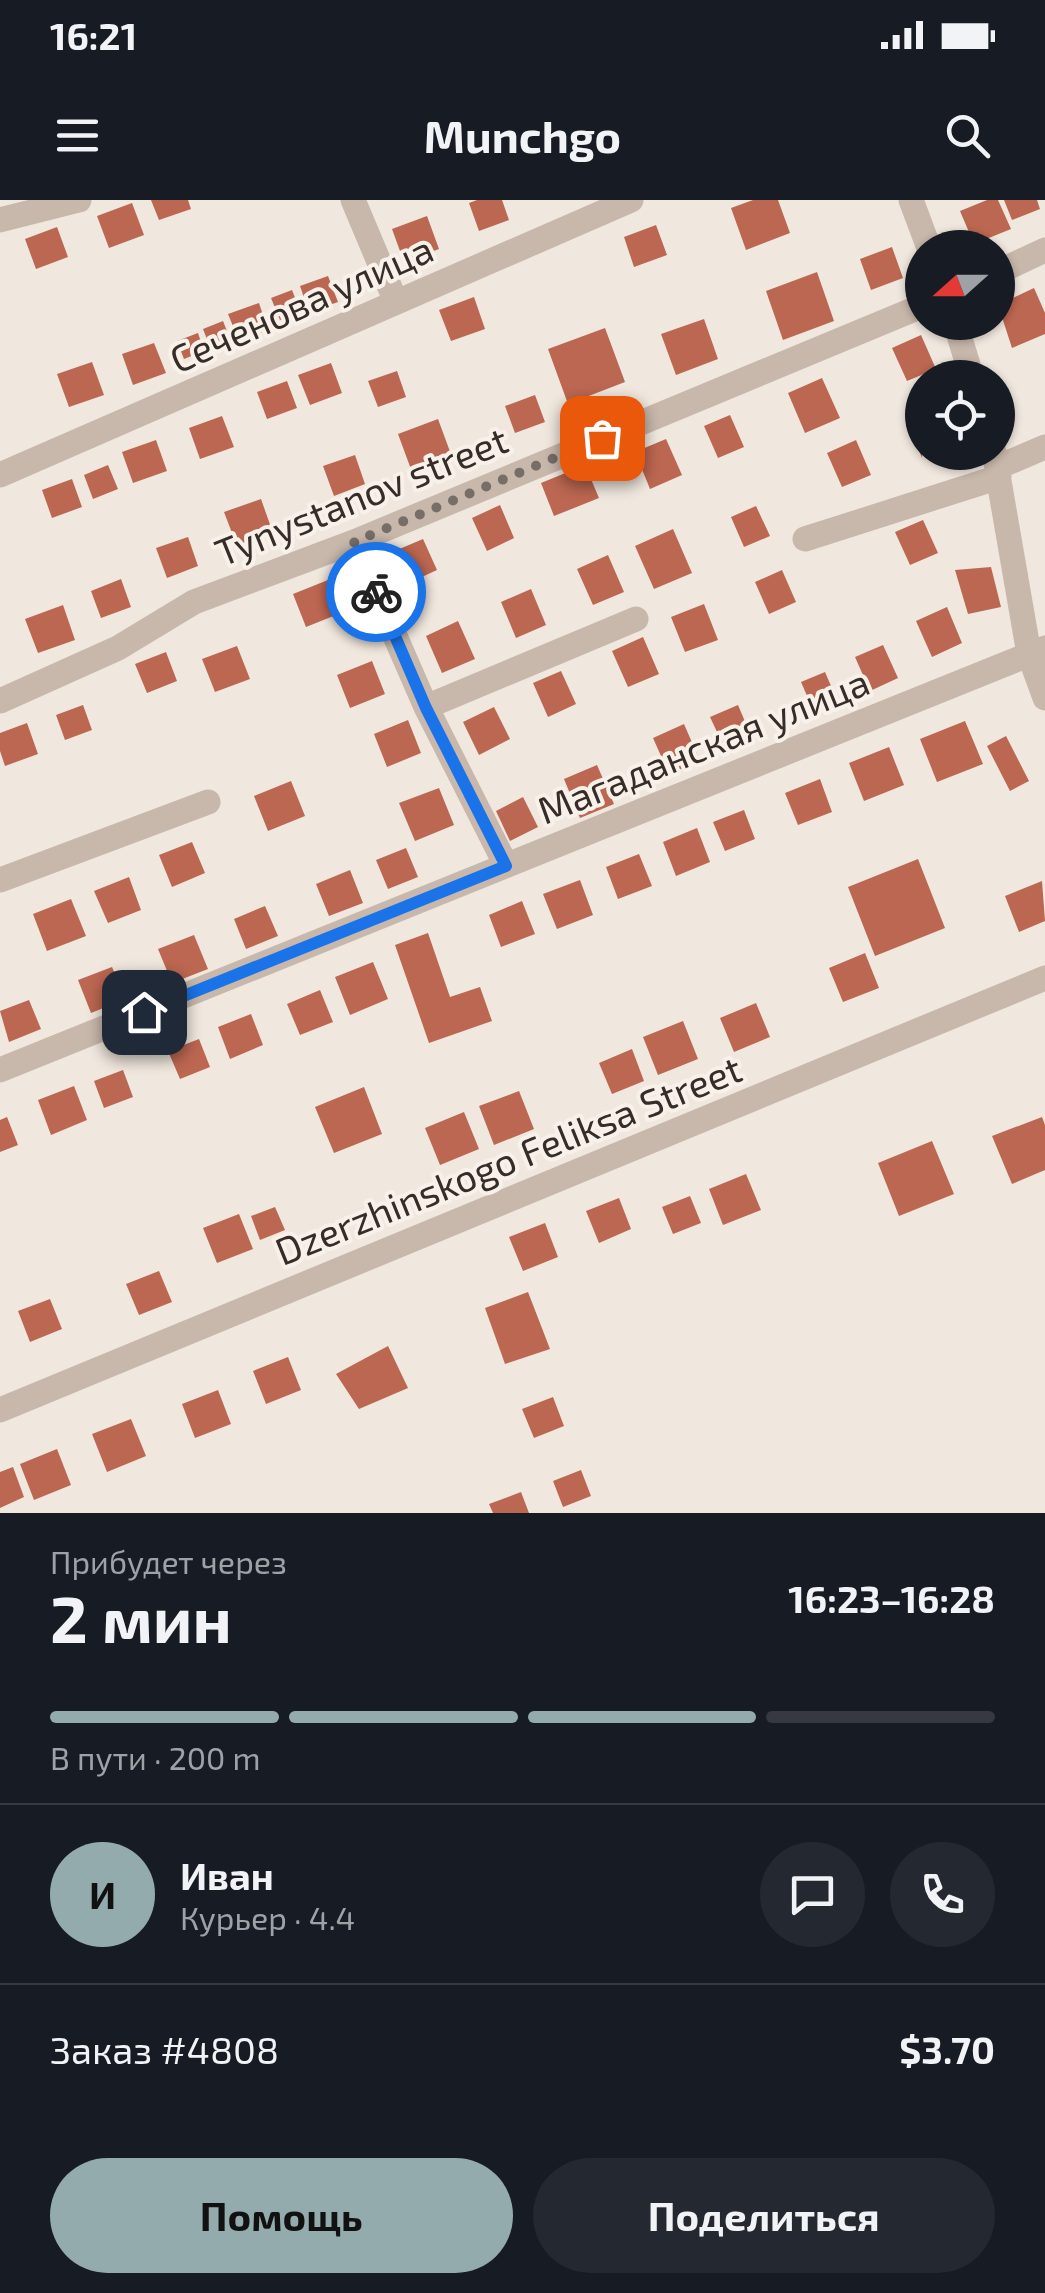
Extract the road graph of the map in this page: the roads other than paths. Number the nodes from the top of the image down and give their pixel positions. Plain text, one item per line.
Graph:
1 (79, 200) edge
2 (353, 200) edge
3 (631, 200) edge
4 (911, 200) edge
5 (0, 220) edge
6 (922, 230) edge
7 (1045, 250) edge
8 (1015, 264) edge
9 (396, 302) junction
10 (905, 313) edge
11 (1045, 447) edge
12 (1015, 459) edge
13 (986, 470) edge
14 (998, 470) edge
15 (0, 475) edge
16 (804, 539) dead end
17 (354, 542) junction
18 (636, 620) dead end
19 (1037, 651) edge
20 (1045, 698) edge
21 (0, 700) edge
22 (426, 708) junction
23 (208, 802) dead end
24 (506, 866) junction
25 (0, 880) edge
26 (1045, 978) edge
27 (0, 1070) edge
28 (0, 1410) edge

1 - 5 street
2 - 9 street
3 - 9 street, Сеченова улица
4 - 6 street
7 - 8 street
9 - 15 street, Сеченова улица
10 - 17 street, Tynystanov street
11 - 12 street
13 - 16 street
14 - 19 street
17 - 21 street, Tynystanov street
17 - 22 street
18 - 22 street
19 - 20 street
19 - 24 street, Магаданская улица
22 - 24 street
23 - 25 street
24 - 27 street, Магаданская улица
26 - 28 street, Dzerzhinskogo Feliksa Street

